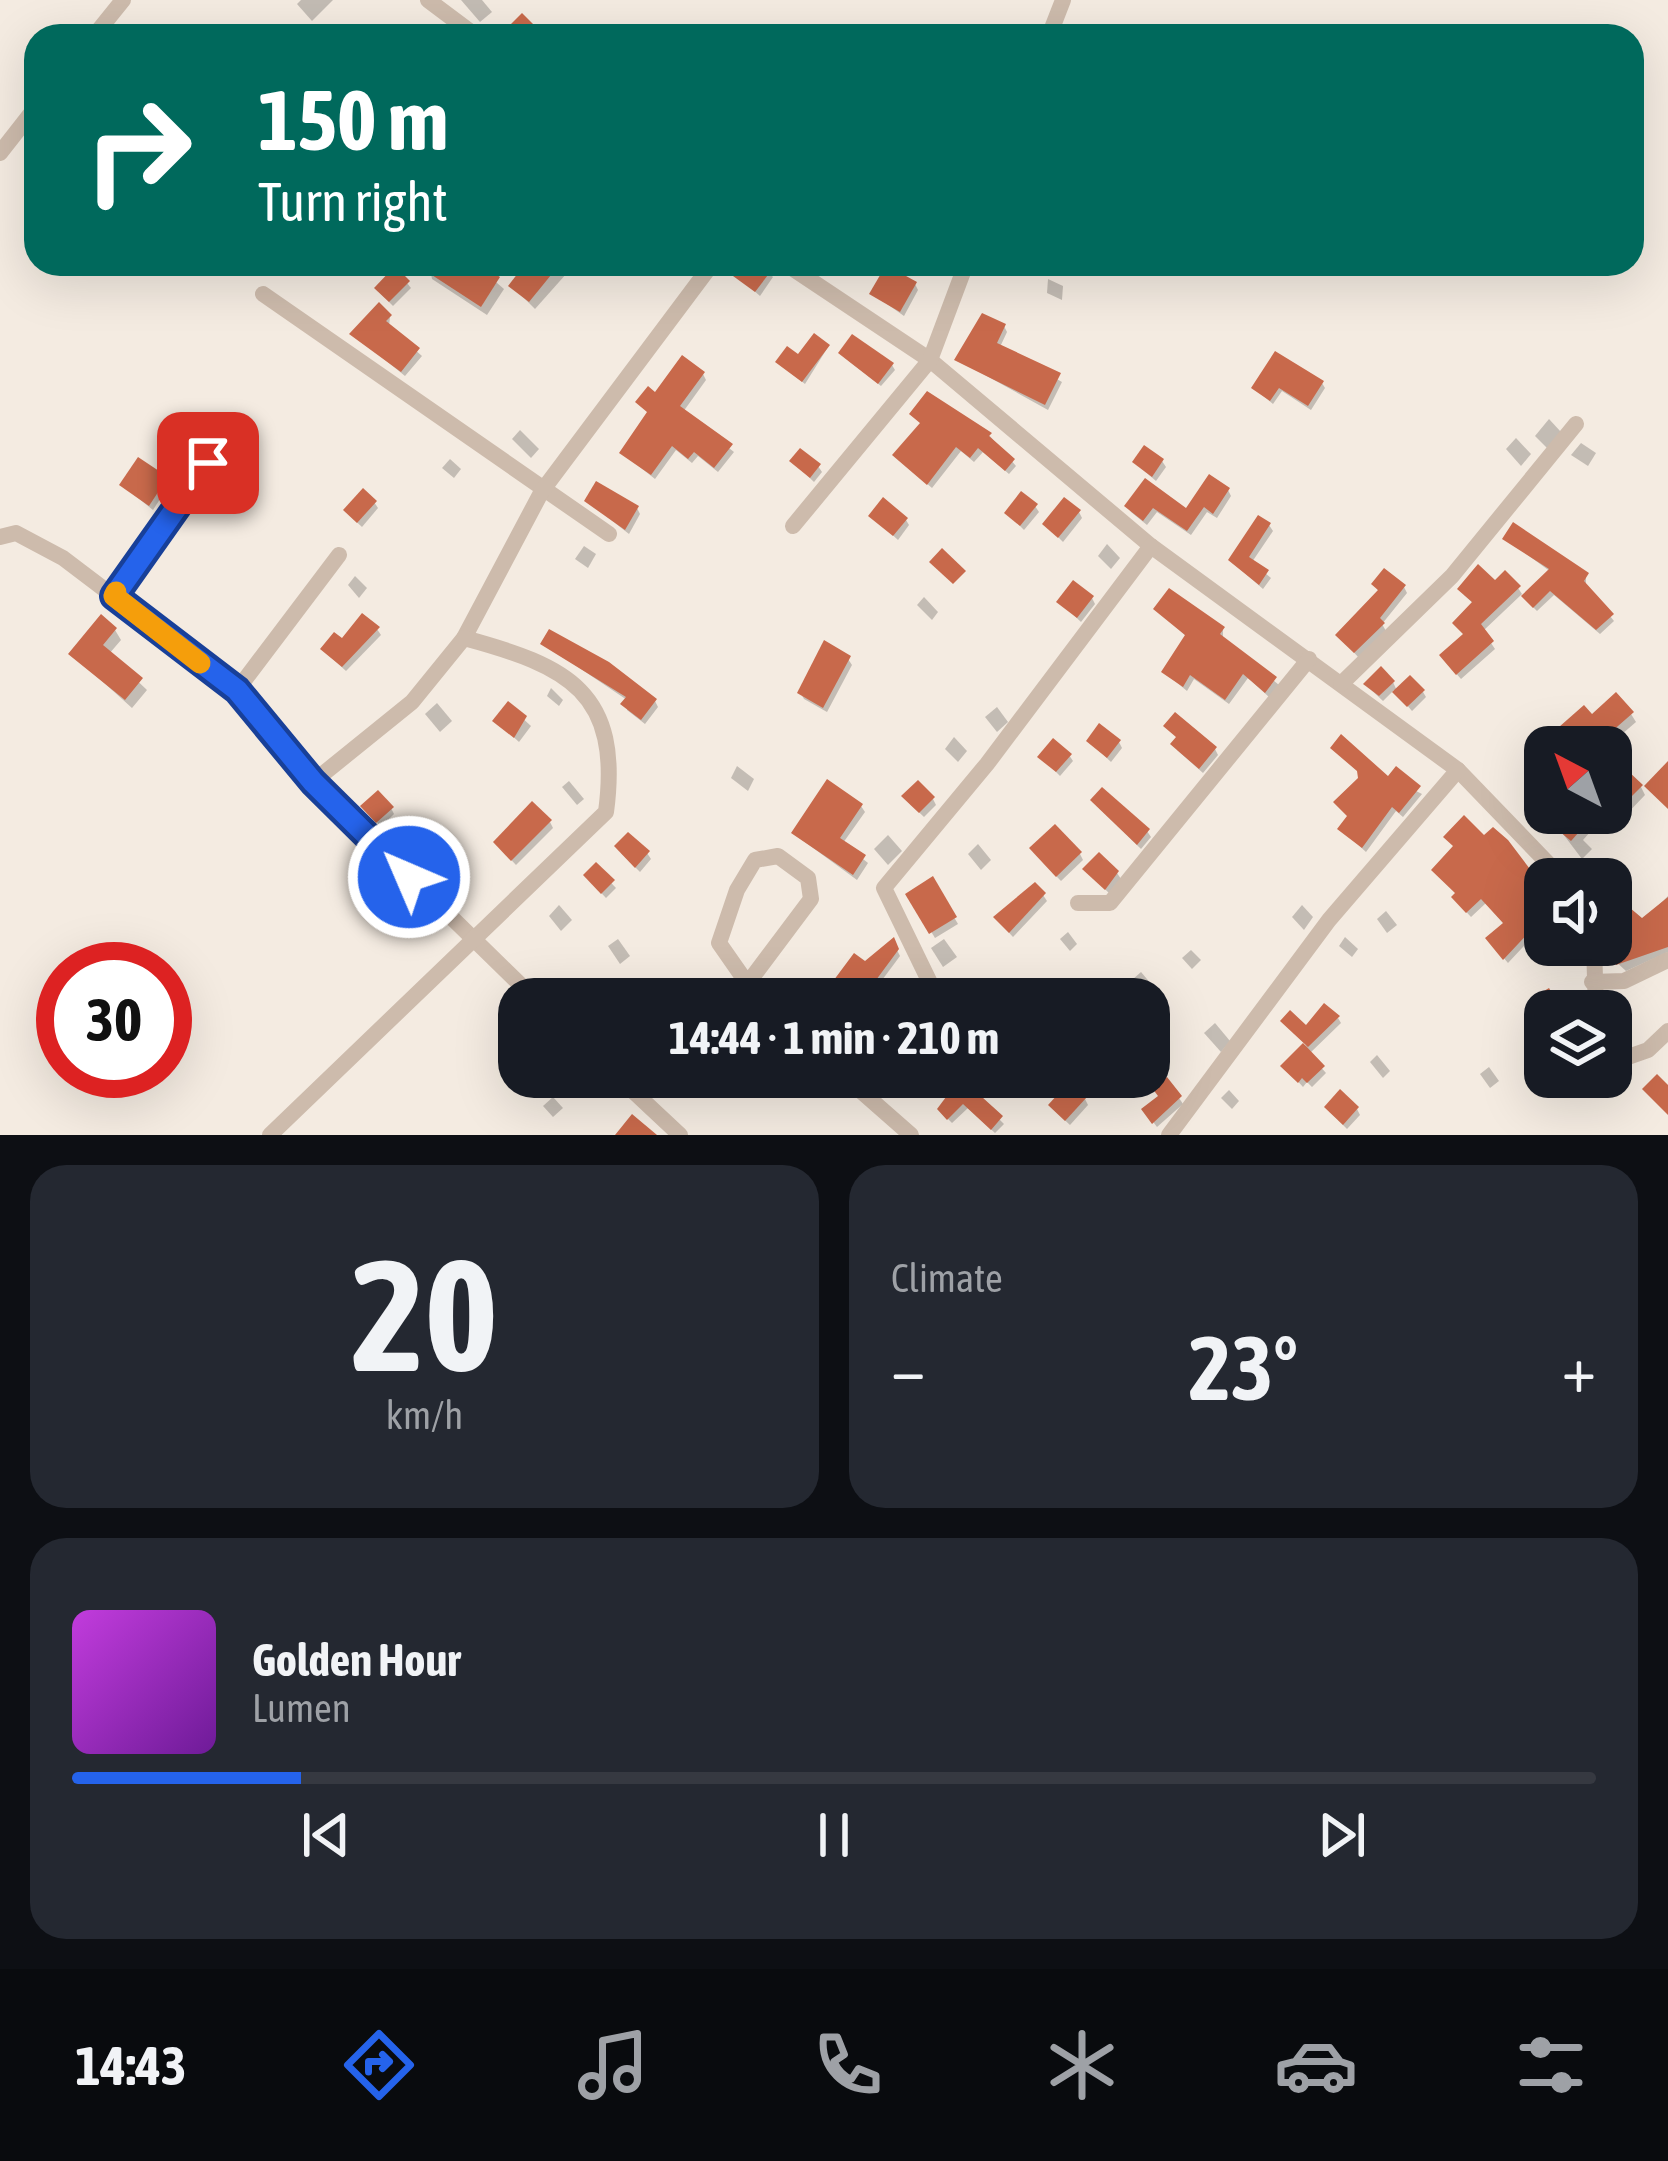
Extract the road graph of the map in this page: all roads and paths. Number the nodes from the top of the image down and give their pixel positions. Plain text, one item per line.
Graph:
1 (123, 0) edge
2 (428, 0) edge
3 (104, 24) edge
4 (460, 24) edge
5 (24, 122) edge
6 (0, 153) edge
7 (703, 276) edge
8 (805, 276) edge
9 (962, 276) edge
10 (263, 294) dead end
11 (930, 360) junction
12 (1576, 424) dead end
13 (208, 463) dead end
14 (542, 491) junction
15 (794, 526) dead end
16 (609, 534) dead end
17 (0, 537) edge
18 (1151, 546) junction
19 (339, 555) dead end
20 (114, 596) junction
21 (464, 638) junction
22 (1309, 659) junction
23 (1341, 684) junction
24 (237, 690) junction
25 (1458, 770) junction
26 (313, 782) junction
27 (1542, 858) edge
28 (1078, 904) dead end
29 (472, 940) junction
30 (1668, 960) edge
31 (1593, 966) edge
32 (513, 978) edge
33 (928, 978) edge
34 (1592, 982) junction
35 (1593, 990) edge
36 (751, 993) edge
37 (1668, 1031) edge
38 (1632, 1056) edge
39 (640, 1098) edge
40 (875, 1098) edge
41 (270, 1135) edge
42 (680, 1135) edge
43 (911, 1135) edge
44 (1169, 1135) edge

1 - 3 street
2 - 4 street
5 - 6 street
7 - 14 street
8 - 11 street
9 - 11 street
10 - 14 street
11 - 15 street
11 - 18 street
12 - 23 street
13 - 20 street
14 - 16 street
14 - 21 street
17 - 20 street
18 - 22 street
18 - 33 street
19 - 24 street
20 - 24 street
21 - 26 street
21 - 29 street
22 - 23 street
22 - 28 street
23 - 25 street
24 - 26 street
25 - 27 street
25 - 44 street
26 - 29 street
29 - 32 street
29 - 41 street
30 - 34 street
31 - 34 street
34 - 35 street
36 - 36 street
37 - 38 street
39 - 42 street
40 - 43 street

